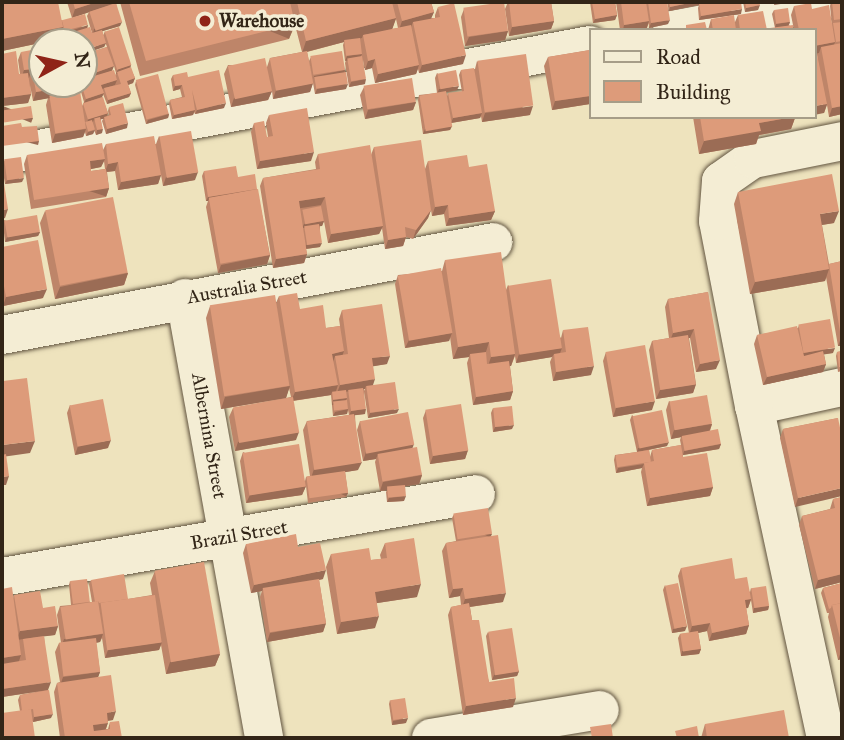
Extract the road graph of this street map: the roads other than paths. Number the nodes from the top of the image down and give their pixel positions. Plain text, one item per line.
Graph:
1 (821, 2) edge
2 (683, 28) edge
3 (588, 45) edge
4 (842, 141) edge
5 (2, 156) edge
6 (493, 242) dead end
7 (186, 298) junction
8 (2, 335) edge
9 (842, 387) edge
10 (754, 405) junction
11 (476, 494) dead end
12 (226, 537) junction
13 (2, 578) edge
14 (600, 710) dead end
15 (264, 738) edge
16 (431, 738) edge
17 (825, 738) edge

1 - 2 street
3 - 5 street
4 - 10 street
6 - 7 street, Australia Street
7 - 8 street, Australia Street
7 - 12 street, Albernina Street
9 - 10 street
10 - 17 street
11 - 12 street, Brazil Street
12 - 13 street, Brazil Street
12 - 15 street, Albernina Street
14 - 16 street

